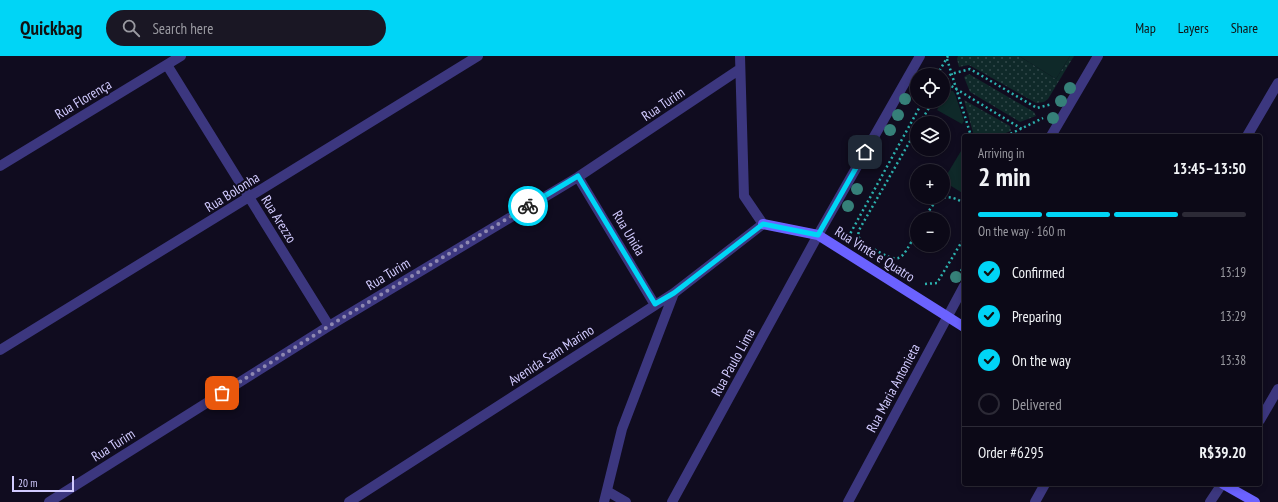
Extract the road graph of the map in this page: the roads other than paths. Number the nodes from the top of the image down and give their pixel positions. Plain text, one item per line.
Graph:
1 (181, 56) edge
2 (478, 56) edge
3 (740, 56) edge
4 (920, 56) edge
5 (1098, 56) edge
6 (167, 65) junction
7 (740, 69) junction
8 (1278, 83) edge
9 (1052, 134) edge
10 (1248, 134) edge
11 (0, 166) edge
12 (578, 176) junction
13 (250, 198) junction
14 (763, 224) junction
15 (818, 235) junction
16 (962, 290) edge
17 (674, 293) junction
18 (655, 304) junction
19 (947, 317) junction
20 (329, 326) junction
21 (962, 326) edge
22 (0, 350) edge
23 (1278, 389) edge
24 (1262, 417) edge
25 (1044, 486) edge
26 (1221, 486) edge
27 (1226, 486) edge
28 (607, 491) junction
29 (49, 502) edge
30 (349, 502) edge
31 (604, 502) edge
32 (626, 502) edge
33 (672, 502) edge
34 (848, 502) edge
35 (1035, 502) edge
36 (1210, 502) edge
37 (1255, 502) edge

1 - 6 street, Rua Florença
2 - 13 street, Rua Bolonha
3 - 7 street
4 - 15 street, Rua Paulo Lima
5 - 9 street
6 - 11 street, Rua Florença
6 - 13 street, Rua Arezzo
7 - 12 street, Rua Turim
7 - 14 street
8 - 10 street
12 - 18 street, Rua Unida
12 - 20 street, Rua Turim
13 - 20 street, Rua Arezzo
13 - 22 street, Rua Bolonha
14 - 15 street, Rua Vinte e Quatro
14 - 17 street, Avenida Sam Marino
15 - 19 street, Rua Vinte e Quatro
15 - 33 street, Rua Paulo Lima
16 - 19 street, Rua Maria Antonieta
17 - 18 street, Avenida Sam Marino
17 - 28 street
18 - 30 street, Avenida Sam Marino
19 - 21 street, Rua Vinte e Quatro
19 - 34 street, Rua Maria Antonieta
20 - 29 street, Rua Turim
23 - 24 street
25 - 35 street
26 - 36 street
27 - 37 street
28 - 31 street
28 - 32 street

